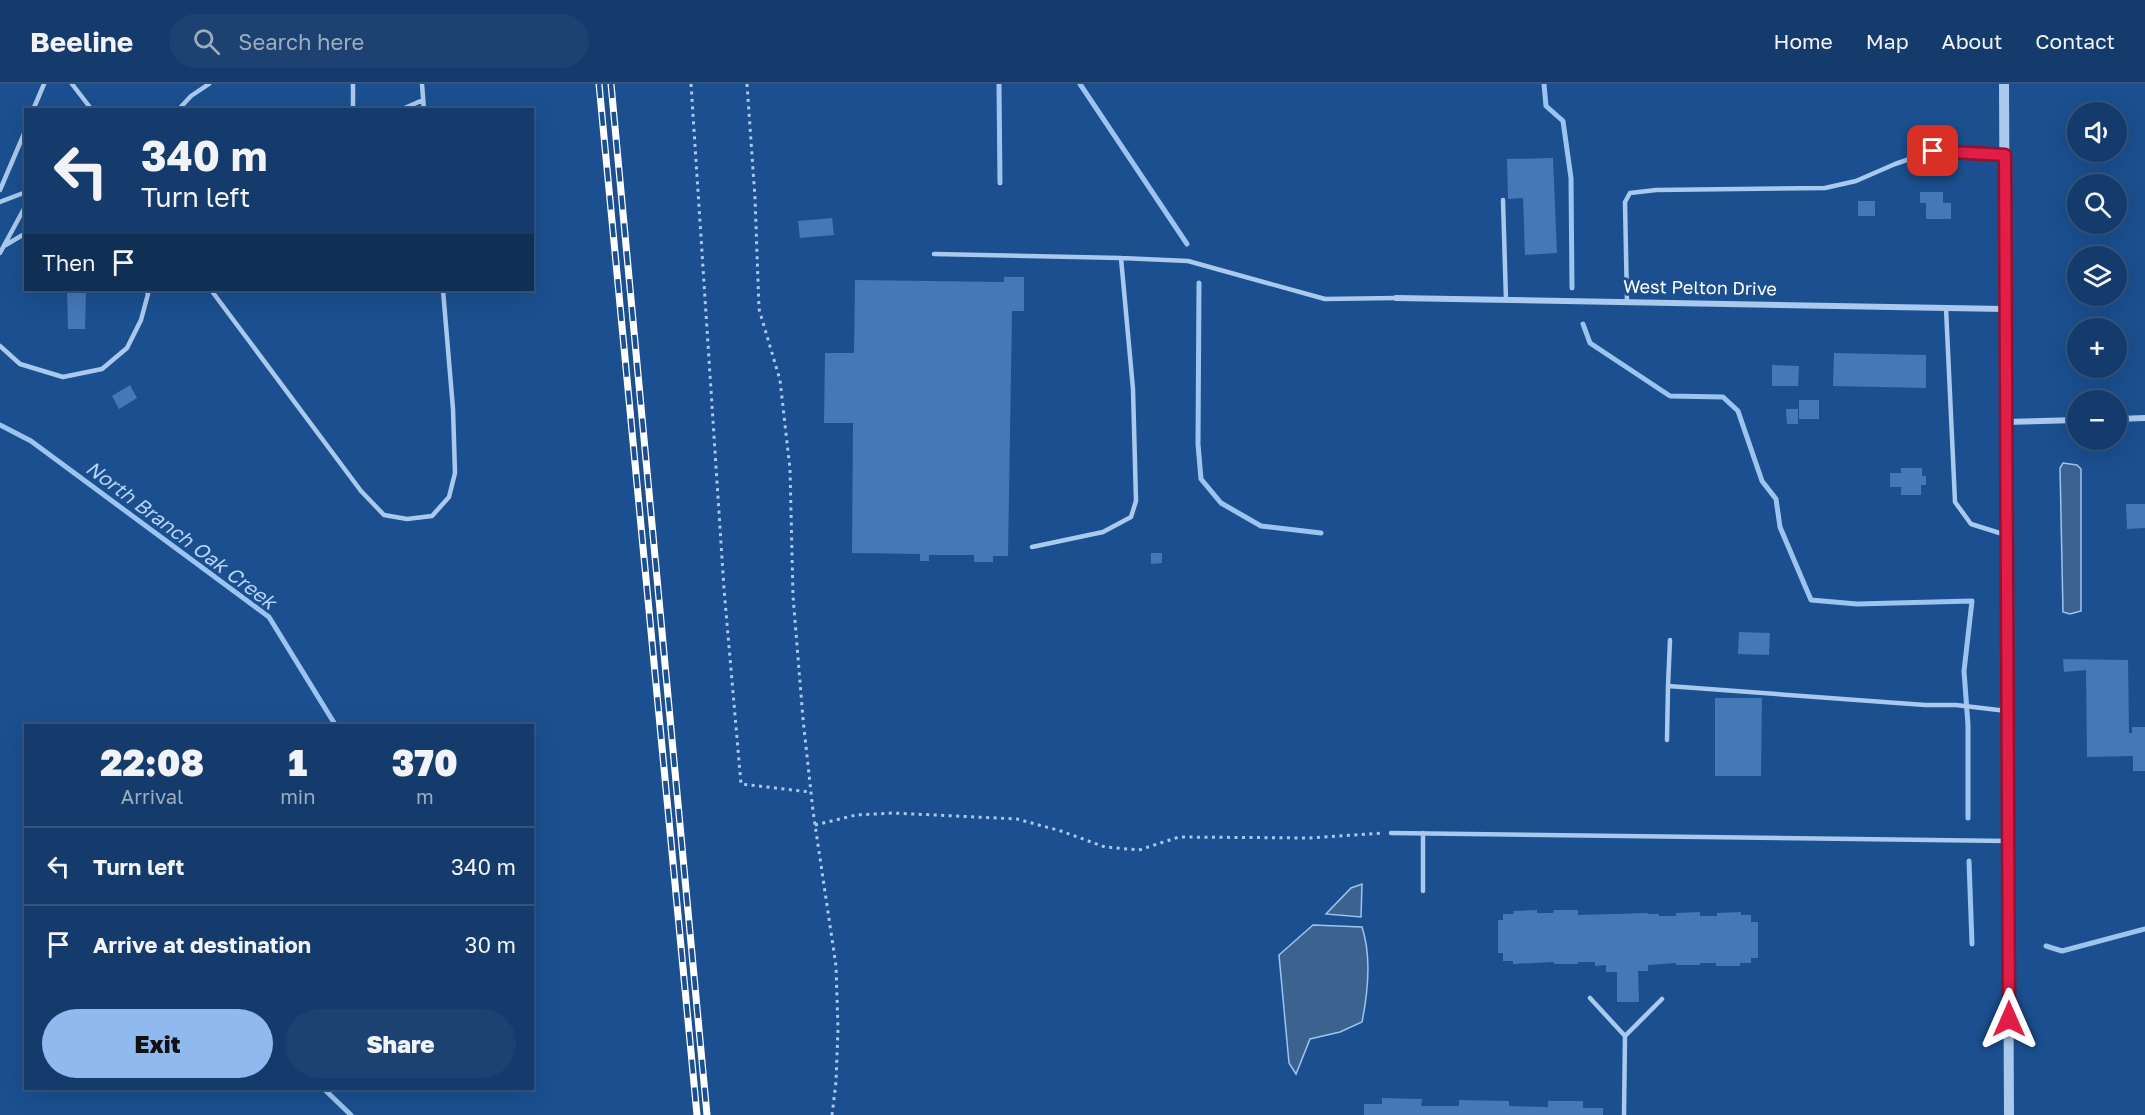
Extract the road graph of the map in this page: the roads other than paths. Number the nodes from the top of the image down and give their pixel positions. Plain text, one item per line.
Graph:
1 (44, 84) edge
2 (72, 84) edge
3 (209, 84) edge
4 (353, 84) edge
5 (422, 84) edge
6 (2004, 84) edge
7 (423, 100) junction
8 (34, 108) edge
9 (90, 108) edge
10 (180, 108) edge
11 (353, 108) edge
12 (405, 108) edge
13 (424, 108) edge
14 (24, 134) edge
15 (2005, 155) junction
16 (0, 190) edge
17 (24, 193) edge
18 (1503, 201) dead end
19 (0, 202) edge
20 (24, 209) edge
21 (24, 234) edge
22 (4, 246) junction
23 (0, 253) edge
24 (934, 254) dead end
25 (1121, 258) junction
26 (146, 291) edge
27 (212, 291) edge
28 (443, 291) edge
29 (1396, 298) joint
30 (1506, 300) junction
31 (1627, 302) junction
32 (1946, 308) junction
33 (2004, 309) junction
34 (0, 346) edge
35 (2145, 418) edge
36 (2127, 419) edge
37 (2067, 420) edge
38 (2006, 422) junction
39 (2006, 535) junction
40 (1032, 547) dead end
41 (1670, 640) dead end
42 (1668, 686) junction
43 (2007, 711) junction
44 (1667, 740) dead end
45 (1390, 832) road end
46 (1423, 833) junction
47 (2008, 841) junction
48 (1423, 891) dead end
49 (1590, 998) dead end
50 (1662, 999) dead end
51 (1625, 1036) junction
52 (1624, 1115) edge
53 (2009, 1115) edge

1 - 8 lane
2 - 9 lane
3 - 10 lane
4 - 11 lane
5 - 7 lane
6 - 15 street
7 - 12 lane
7 - 13 lane
14 - 16 lane
15 - 31 lane
15 - 33 street
17 - 19 lane
18 - 30 lane
20 - 22 lane
21 - 22 lane
22 - 23 lane
24 - 25 lane
25 - 29 lane
25 - 40 lane
26 - 34 lane
27 - 28 lane
29 - 30 street, West Pelton Drive
30 - 31 street, West Pelton Drive
31 - 32 street, West Pelton Drive
32 - 33 street, West Pelton Drive
32 - 39 lane
33 - 38 street
35 - 36 street
37 - 38 street
38 - 39 street
39 - 43 street
41 - 42 lane
42 - 43 lane
42 - 44 lane
43 - 47 street
45 - 46 lane
46 - 47 lane
46 - 48 lane
47 - 53 street
49 - 51 lane
50 - 51 lane
51 - 52 lane

